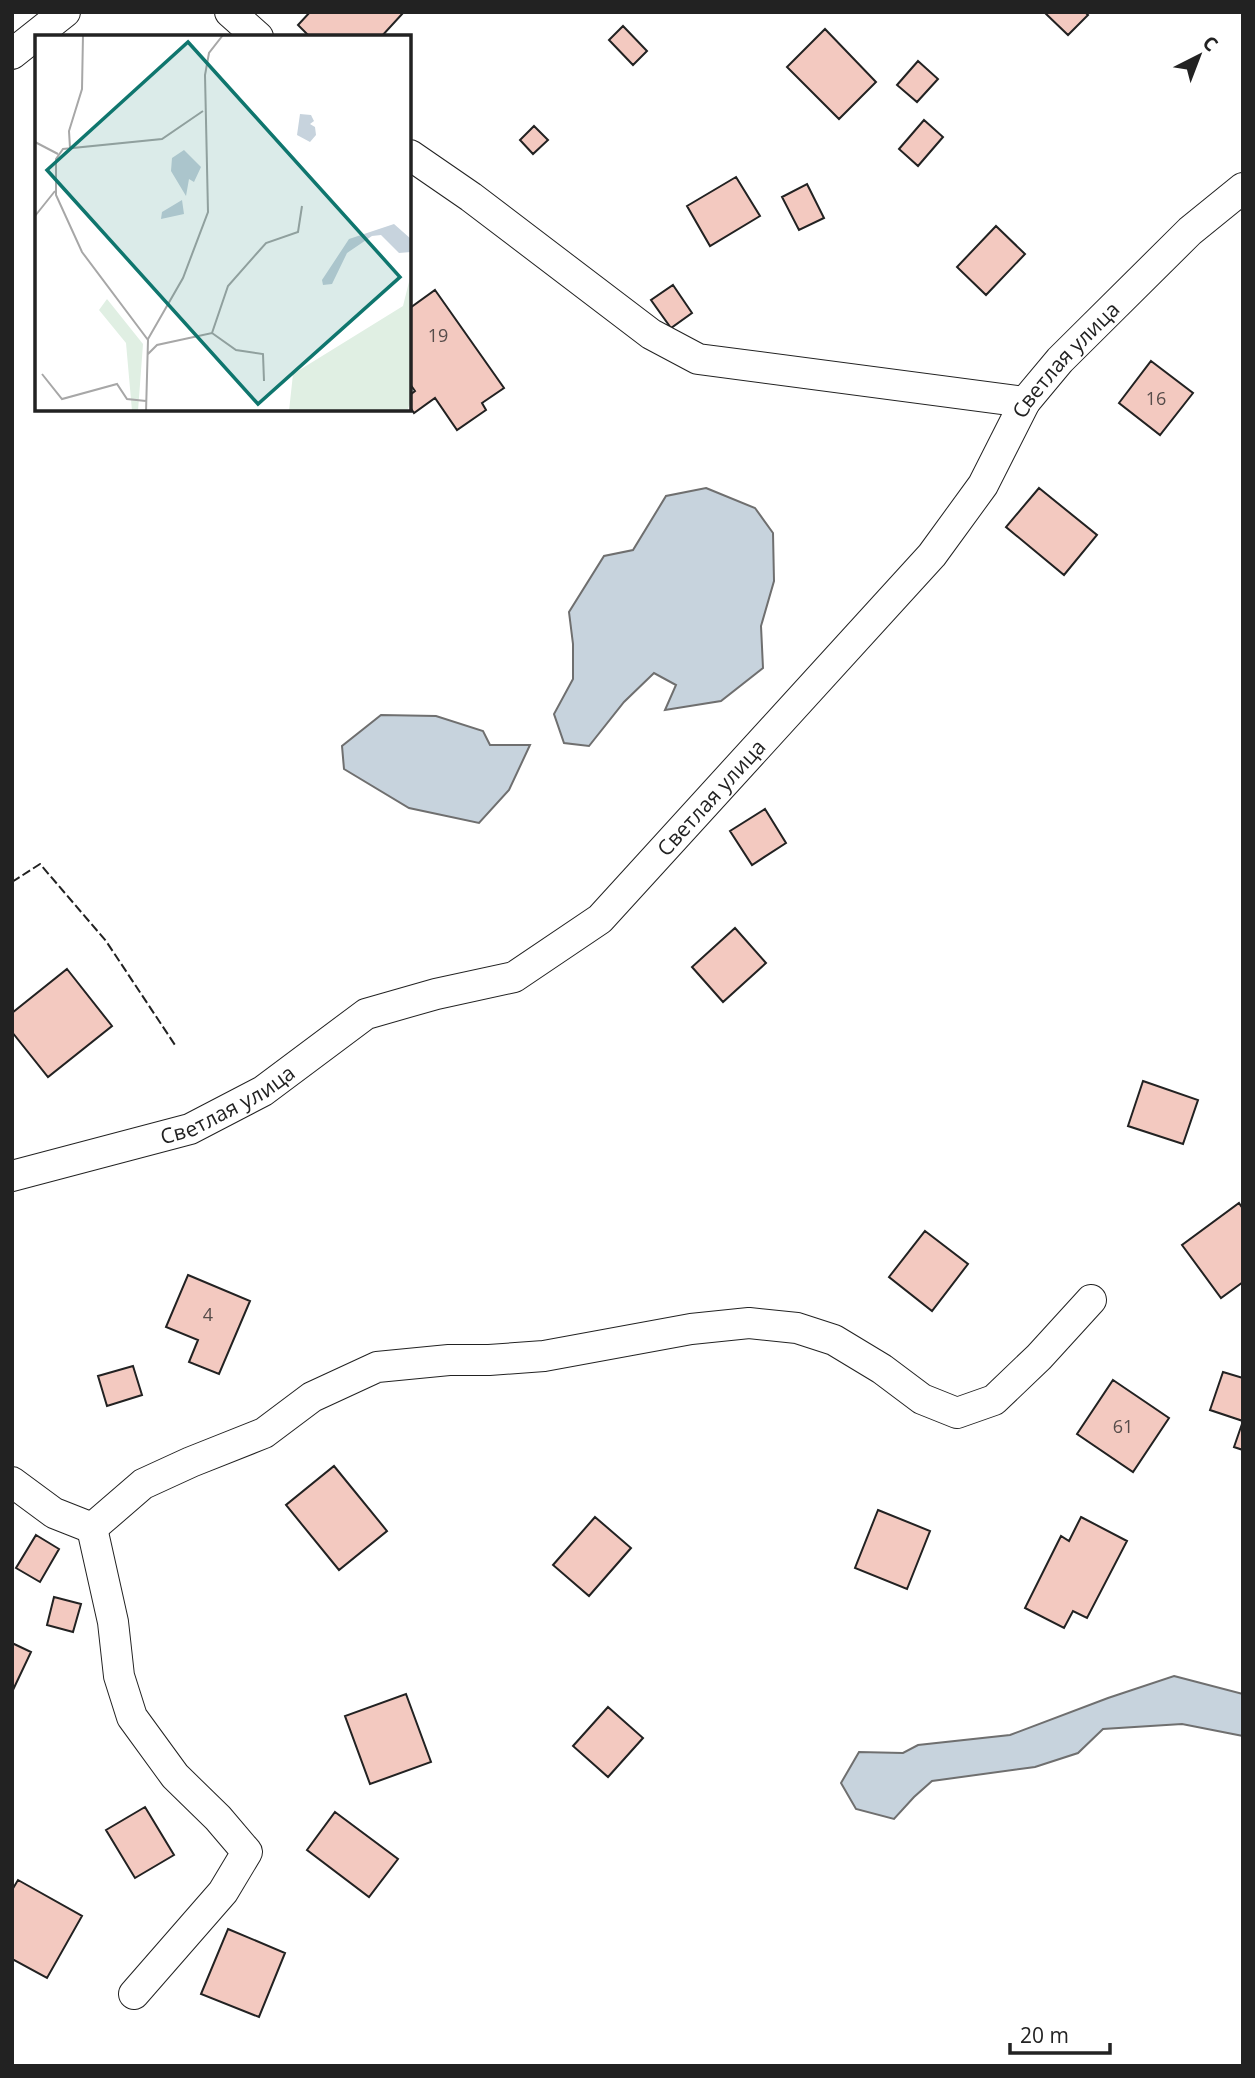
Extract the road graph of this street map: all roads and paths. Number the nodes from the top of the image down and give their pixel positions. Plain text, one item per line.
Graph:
1 (65, 12) edge
2 (230, 12) edge
3 (36, 35) edge
4 (256, 35) edge
5 (35, 36) edge
6 (12, 54) edge
7 (411, 156) edge
8 (1243, 188) edge
9 (1025, 402) junction
10 (12, 1176) edge
11 (1091, 1300) dead end
12 (12, 1482) edge
13 (92, 1528) junction
14 (134, 1994) dead end

1 - 3 street
2 - 4 street
5 - 6 street
7 - 9 street
8 - 9 street, Светлая улица
9 - 10 street, Светлая улица
11 - 13 street
12 - 13 street
13 - 14 street

